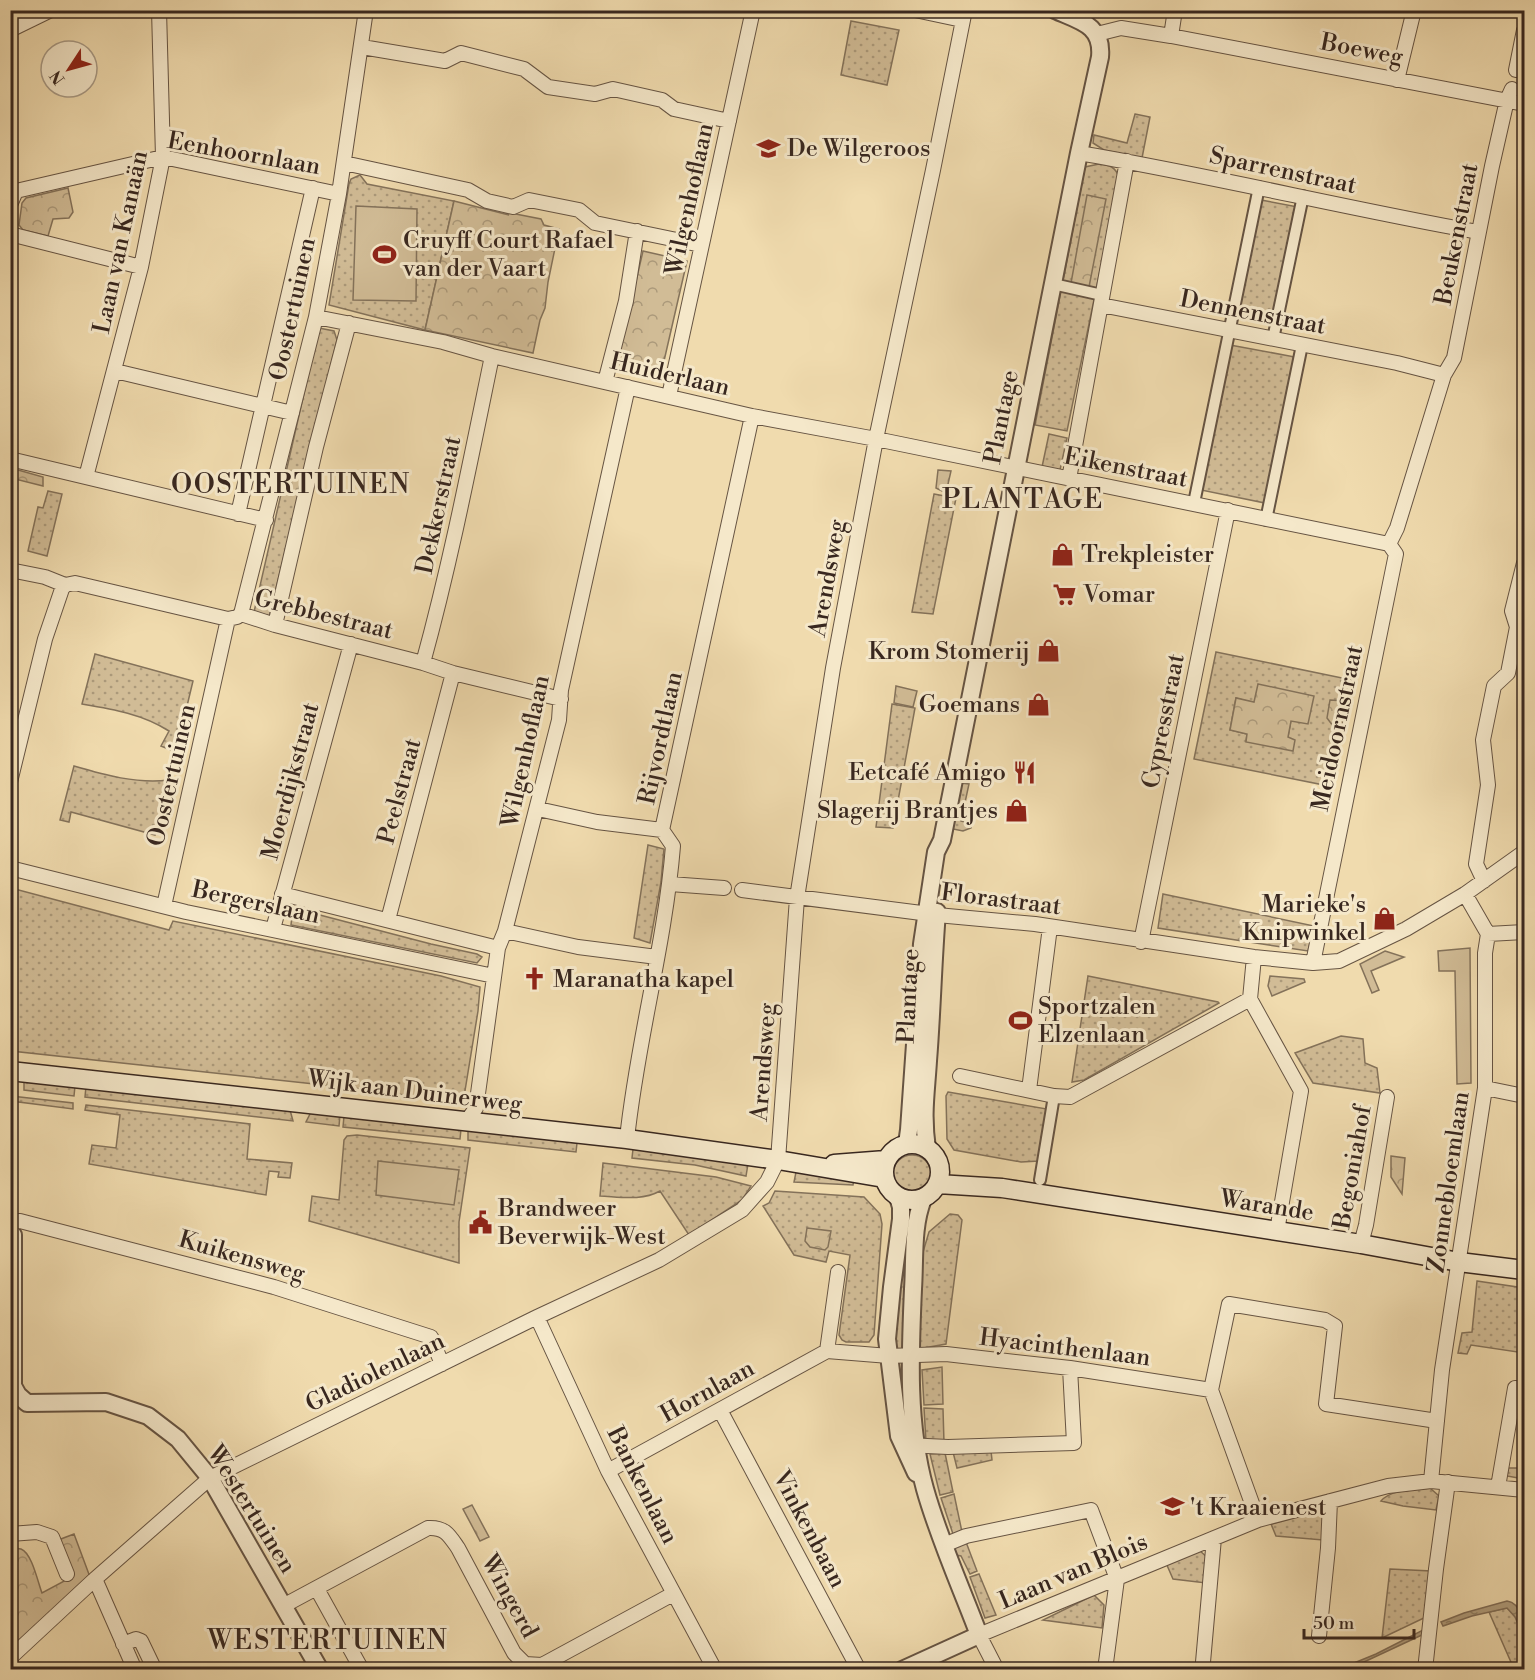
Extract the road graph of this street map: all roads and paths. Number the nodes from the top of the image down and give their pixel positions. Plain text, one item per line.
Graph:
1 (51, 10) edge
2 (159, 10) edge
3 (366, 10) edge
4 (753, 10) edge
5 (915, 10) edge
6 (1055, 10) edge
7 (1175, 10) edge
8 (1414, 10) edge
9 (963, 15) edge
10 (10, 30) edge
11 (1524, 30) edge
12 (1097, 34) junction
13 (1171, 36) junction
14 (362, 47) junction
15 (1516, 70) dead end
16 (1397, 80) junction
17 (1509, 95) junction
18 (1524, 104) edge
19 (729, 121) junction
20 (1079, 153) junction
21 (164, 157) junction
22 (1127, 161) junction
23 (344, 163) junction
24 (1259, 187) junction
25 (313, 188) junction
26 (339, 194) junction
27 (1303, 196) junction
28 (10, 205) edge
29 (637, 231) junction
30 (1478, 232) junction
31 (10, 234) edge
32 (702, 245) junction
33 (141, 267) junction
34 (1288, 267) junction
35 (1300, 269) dead end
36 (1053, 284) junction
37 (1101, 300) junction
38 (316, 316) junction
39 (349, 323) junction
40 (1229, 331) junction
41 (1273, 339) junction
42 (1302, 345) junction
43 (492, 356) junction
44 (116, 371) junction
45 (1444, 375) junction
46 (605, 382) junction
47 (628, 387) junction
48 (669, 396) junction
49 (262, 407) junction
50 (292, 413) junction
51 (752, 416) junction
52 (876, 439) junction
53 (10, 459) edge
54 (1016, 468) junction
55 (86, 477) junction
56 (1069, 479) junction
57 (1194, 503) junction
58 (1228, 510) junction
59 (238, 514) junction
60 (266, 520) junction
61 (1266, 520) junction
62 (1389, 544) junction
63 (1524, 563) edge
64 (10, 570) edge
65 (70, 584) junction
66 (234, 616) junction
67 (275, 625) junction
68 (351, 644) junction
69 (423, 663) junction
70 (453, 673) junction
71 (561, 699) junction
72 (10, 782) edge
73 (538, 809) junction
74 (662, 830) junction
75 (1524, 852) edge
76 (10, 868) edge
77 (1484, 881) junction
78 (670, 884) junction
79 (724, 888) dead end
80 (742, 890) dead end
81 (282, 894) junction
82 (1465, 894) junction
83 (797, 898) junction
84 (164, 906) junction
85 (929, 913) junction
86 (388, 920) junction
87 (1050, 927) junction
88 (273, 929) junction
89 (506, 931) junction
90 (1524, 932) edge
91 (1488, 934) junction
92 (1141, 942) junction
93 (498, 948) junction
94 (657, 957) junction
95 (1254, 957) junction
96 (1313, 963) junction
97 (494, 976) junction
98 (1250, 999) junction
99 (10, 1071) edge
100 (960, 1076) dead end
101 (1485, 1088) junction
102 (1029, 1090) junction
103 (1054, 1096) junction
104 (1524, 1096) edge
105 (1387, 1097) dead end
106 (466, 1122) junction
107 (627, 1139) junction
108 (907, 1144) junction
109 (927, 1149) junction
110 (778, 1160) junction
111 (885, 1169) junction
112 (939, 1177) junction
113 (1040, 1180) dead end
114 (898, 1197) junction
115 (923, 1198) junction
116 (10, 1222) edge
117 (10, 1231) edge
118 (1277, 1232) junction
119 (1361, 1244) junction
120 (1459, 1262) junction
121 (1524, 1270) edge
122 (838, 1272) dead end
123 (537, 1317) junction
124 (827, 1351) junction
125 (912, 1355) junction
126 (888, 1356) junction
127 (442, 1364) junction
128 (1070, 1368) junction
129 (1524, 1389) edge
130 (1211, 1390) junction
131 (14, 1397) edge
132 (720, 1410) junction
133 (1437, 1421) junction
134 (910, 1445) junction
135 (608, 1471) junction
136 (210, 1478) junction
137 (1431, 1481) junction
138 (1448, 1482) junction
139 (1498, 1487) junction
140 (1524, 1490) edge
141 (1330, 1501) junction
142 (1258, 1520) junction
143 (10, 1534) edge
144 (1214, 1538) junction
145 (944, 1545) junction
146 (67, 1574) dead end
147 (95, 1579) junction
148 (1117, 1579) junction
149 (317, 1588) junction
150 (673, 1594) junction
151 (283, 1606) junction
152 (979, 1635) junction
153 (1319, 1636) dead end
154 (123, 1644) junction
155 (10, 1658) edge
156 (1203, 1662) dead end
157 (135, 1670) edge
158 (152, 1670) edge
159 (321, 1670) edge
160 (362, 1670) edge
161 (714, 1670) edge
162 (859, 1670) edge
163 (902, 1670) edge
164 (996, 1670) edge
165 (1105, 1670) edge
166 (1425, 1670) edge

1 - 10 street
2 - 21 street, Laan van Kanaän
3 - 14 street, Oostertuinen
4 - 19 street, Wilgenhoflaan
5 - 9 street
6 - 12 street
7 - 13 street
8 - 16 street
9 - 52 street, Arendsweg
11 - 15 street
12 - 13 street, Boeweg
12 - 20 street, Plantage
13 - 16 street, Boeweg
14 - 19 street
14 - 23 street, Oostertuinen
16 - 17 street, Boeweg
17 - 18 street, Boeweg
17 - 30 street, Beukenstraat
19 - 32 street, Wilgenhoflaan
20 - 22 street, Sparrenstraat
20 - 36 street, Plantage
21 - 25 street, Eenhoornlaan
21 - 28 street, Eenhoornlaan
21 - 33 street, Laan van Kanaän
22 - 24 street, Sparrenstraat
22 - 37 street
23 - 26 street, Oostertuinen
23 - 29 street
24 - 27 street, Sparrenstraat
24 - 40 street
25 - 26 street, Eenhoornlaan
25 - 49 street, Oostertuinen
26 - 38 street, Oostertuinen
27 - 30 street, Sparrenstraat
27 - 34 street
29 - 32 street
29 - 46 street, Wilgenhoflaan
30 - 45 street, Beukenstraat
31 - 33 street
32 - 48 street, Wilgenhoflaan
33 - 44 street, Laan van Kanaän
34 - 35 street
34 - 41 street
36 - 37 street, Dennenstraat
36 - 54 street, Plantage
37 - 40 street, Dennenstraat
37 - 56 street
38 - 39 street, Huiderlaan
38 - 50 street, Oostertuinen
39 - 43 street, Huiderlaan
39 - 67 street
40 - 41 street, Dennenstraat
40 - 57 street
41 - 42 street, Dennenstraat
42 - 45 street, Dennenstraat
42 - 61 street
43 - 46 street, Huiderlaan
43 - 69 street, Dekkerstraat
44 - 49 street
44 - 55 street, Laan van Kanaän
45 - 62 street, Beukenstraat
46 - 47 street, Huiderlaan
47 - 48 street, Huiderlaan
47 - 71 street, Wilgenhoflaan
48 - 51 street, Huiderlaan
49 - 50 street
49 - 59 street, Oostertuinen
50 - 60 street, Oostertuinen
51 - 52 street, Huiderlaan
51 - 74 street, Rijvordtlaan
52 - 54 street, Huiderlaan
52 - 83 street, Arendsweg
53 - 55 street
54 - 56 street, Eikenstraat
54 - 85 street, Plantage
55 - 59 street
56 - 57 street, Eikenstraat
57 - 58 street, Eikenstraat
58 - 61 street, Eikenstraat
58 - 92 street, Cypresstraat
59 - 60 street
60 - 66 street, Oostertuinen
61 - 62 street, Eikenstraat
62 - 96 street, Meidoornstraat
63 - 77 street
64 - 65 street, Grebbestraat
65 - 66 street, Grebbestraat
65 - 72 street
66 - 67 street, Grebbestraat
66 - 84 street, Oostertuinen
67 - 68 street, Grebbestraat
68 - 69 street, Grebbestraat
68 - 81 street, Moerdijkstraat
69 - 70 street, Grebbestraat
70 - 71 street, Grebbestraat
70 - 86 street, Peelstraat
71 - 73 street, Wilgenhoflaan
73 - 74 street
73 - 89 street, Wilgenhoflaan
74 - 78 street, Rijvordtlaan
75 - 77 street, Florastraat
76 - 84 street, Bergerslaan
77 - 82 street, Florastraat
78 - 79 street
78 - 94 street, Rijvordtlaan
80 - 83 street, Florastraat
81 - 86 street, Bergerslaan
81 - 88 street, Moerdijkstraat
82 - 91 street
82 - 96 street, Florastraat
83 - 85 street, Florastraat
83 - 110 street, Arendsweg
84 - 88 street, Bergerslaan
85 - 87 street, Florastraat
85 - 108 street, Plantage
85 - 109 street, Plantage
86 - 93 street, Bergerslaan
87 - 92 street, Florastraat
87 - 102 street
88 - 97 street, Bergerslaan
89 - 93 street, Wilgenhoflaan
89 - 94 street
90 - 91 street
91 - 101 street, Zonnebloemlaan
92 - 95 street, Florastraat
93 - 97 street, Wilgenhoflaan
94 - 107 street, Rijvordtlaan
95 - 96 street, Florastraat
95 - 98 street
97 - 106 street, Wilgenhoflaan
98 - 103 street
98 - 118 street
99 - 106 main road, Wijk aan Duinerweg
100 - 102 street
101 - 104 street
101 - 120 street, Zonnebloemlaan
102 - 103 street
103 - 113 street
105 - 119 street, Begoniahof
106 - 107 main road, Wijk aan Duinerweg
107 - 110 main road, Wijk aan Duinerweg
108 - 109 main road
108 - 111 main road
109 - 112 main road
110 - 111 main road, Wijk aan Duinerweg
110 - 123 street, Gladiolenlaan
111 - 114 main road
112 - 115 main road
112 - 118 main road, Warande
114 - 115 main road
114 - 126 street
115 - 125 street
116 - 127 street, Kuikensweg
117 - 131 street
118 - 119 main road, Warande
119 - 120 main road, Warande
120 - 121 main road, Warande
120 - 133 street, Zonnebloemlaan
122 - 124 street
123 - 127 street, Gladiolenlaan
123 - 135 street, Bankenlaan
124 - 126 street
124 - 132 street, Hornlaan
125 - 126 street
125 - 128 street, Hyacinthenlaan
125 - 134 street
126 - 134 street
127 - 136 street, Gladiolenlaan
128 - 130 street, Hyacinthenlaan
128 - 134 street
129 - 139 street
130 - 133 street
130 - 142 street
131 - 136 street, Westertuinen
132 - 135 street, Hornlaan
132 - 162 street, Vinkenbaan
133 - 137 street, Zonnebloemlaan
134 - 145 street
135 - 150 street, Bankenlaan
136 - 147 street, Gladiolenlaan
136 - 151 street, Westertuinen
137 - 138 street, Laan van Blois
137 - 141 street, Laan van Blois
138 - 139 street, Laan van Blois
138 - 166 street
139 - 140 street, Laan van Blois
141 - 142 street, Laan van Blois
141 - 153 street
142 - 144 street, Laan van Blois
143 - 146 street
144 - 148 street, Laan van Blois
144 - 156 street
145 - 148 street
145 - 152 street
147 - 154 street
147 - 155 street, Gladiolenlaan
148 - 152 street, Laan van Blois
148 - 165 street
149 - 150 street, Wingerd
149 - 151 street, Wingerd
149 - 160 street
150 - 161 street, Bankenlaan
151 - 159 street, Westertuinen
152 - 163 street, Laan van Blois
152 - 164 street, Laan van Blois
154 - 157 street
154 - 158 street

